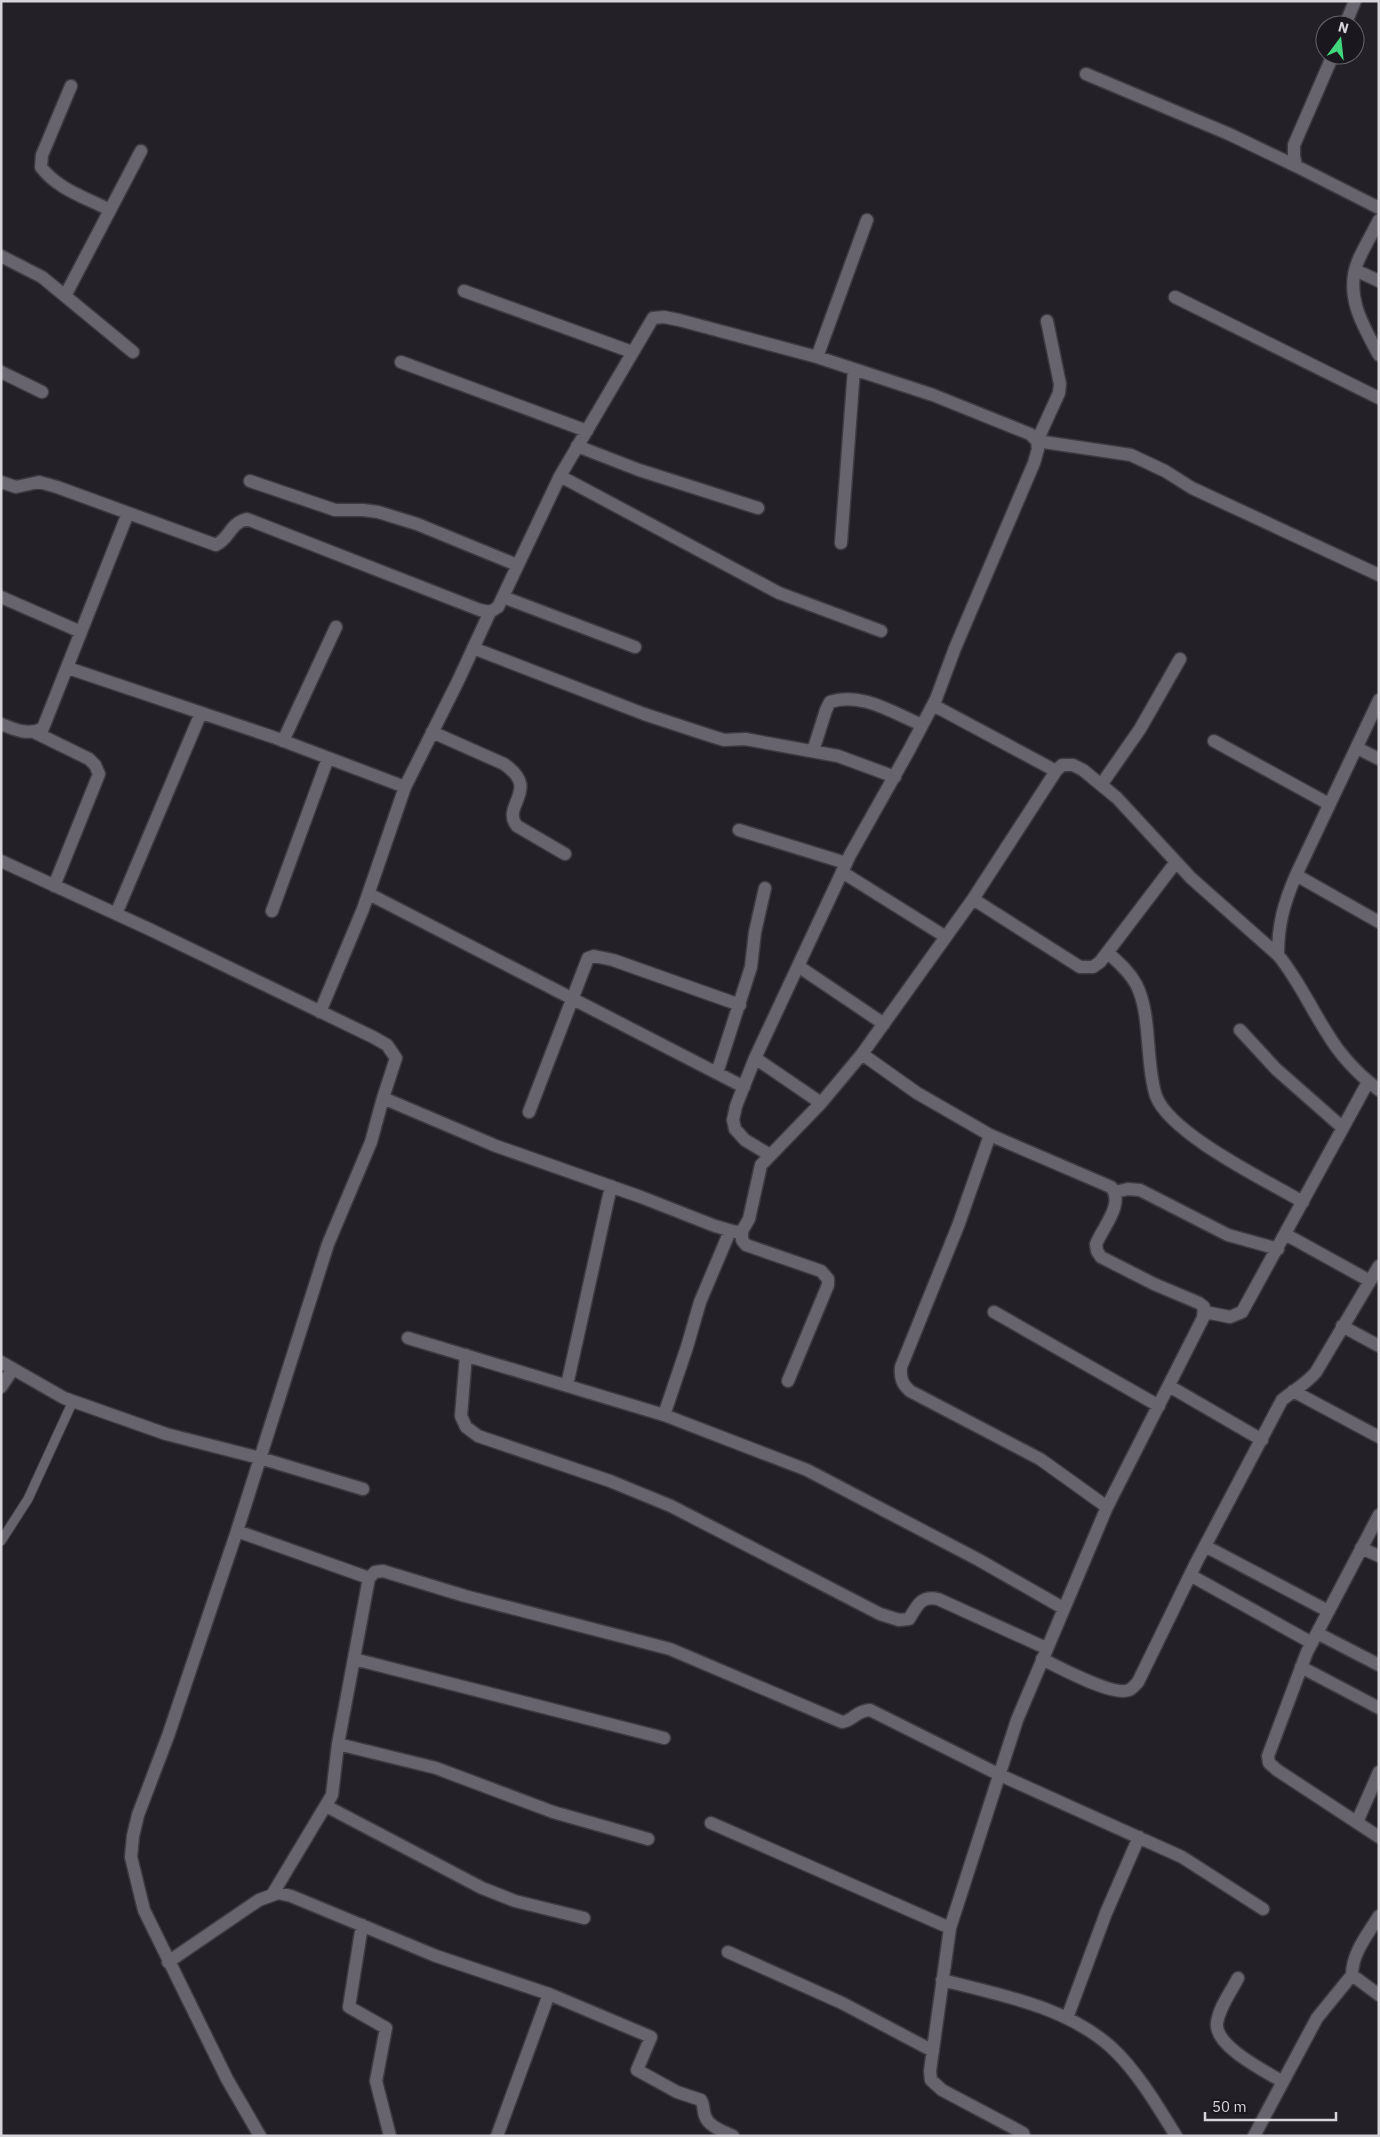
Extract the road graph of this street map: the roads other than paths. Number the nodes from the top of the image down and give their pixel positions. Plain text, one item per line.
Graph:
1 (1355, 1) edge
2 (1349, 15) edge
3 (1329, 65) edge
4 (1086, 74) dead end
5 (71, 86) dead end
6 (141, 151) dead end
7 (1296, 166) junction
8 (1379, 208) edge
9 (110, 210) junction
10 (867, 220) dead end
11 (1379, 220) edge
12 (1374, 242) edge
13 (1, 256) edge
14 (1355, 270) junction
15 (1379, 281) edge
16 (464, 291) dead end
17 (65, 296) junction
18 (1175, 297) dead end
19 (1047, 321) dead end
20 (132, 352) dead end
21 (632, 352) junction
22 (1379, 355) edge
23 (817, 357) junction
24 (401, 362) dead end
25 (854, 369) junction
26 (1, 372) edge
27 (42, 392) dead end
28 (1379, 398) edge
29 (587, 431) junction
30 (1037, 441) junction
31 (577, 446) junction
32 (560, 476) junction
33 (250, 481) dead end
34 (1, 482) edge
35 (758, 508) dead end
36 (128, 512) junction
37 (842, 544) dead end
38 (517, 565) junction
39 (1379, 574) edge
40 (1, 597) edge
41 (503, 597) junction
42 (490, 612) junction
43 (336, 627) dead end
44 (881, 631) dead end
45 (81, 632) junction
46 (635, 647) dead end
47 (473, 648) junction
48 (1180, 659) dead end
49 (68, 668) junction
50 (1379, 700) edge
51 (933, 705) junction
52 (201, 713) junction
53 (1, 724) edge
54 (922, 726) junction
55 (432, 732) junction
56 (36, 733) junction
57 (283, 741) junction
58 (1214, 741) dead end
59 (1357, 748) junction
60 (814, 751) junction
61 (328, 758) junction
62 (1379, 759) edge
63 (1056, 771) junction
64 (894, 777) junction
65 (1101, 785) junction
66 (405, 787) junction
67 (1329, 804) junction
68 (739, 830) dead end
69 (565, 854) dead end
70 (1, 861) edge
71 (1176, 862) junction
72 (844, 867) junction
73 (1296, 875) junction
74 (54, 886) junction
75 (765, 888) dead end
76 (369, 894) junction
77 (973, 898) junction
78 (272, 911) dead end
79 (116, 914) junction
80 (1379, 922) edge
81 (946, 937) junction
82 (1108, 952) junction
83 (1278, 955) junction
84 (798, 966) junction
85 (572, 998) junction
86 (740, 1005) junction
87 (320, 1012) junction
88 (884, 1024) junction
89 (1240, 1030) dead end
90 (862, 1054) junction
91 (756, 1058) junction
92 (717, 1073) junction
93 (1368, 1082) junction
94 (744, 1087) junction
95 (1379, 1090) edge
96 (383, 1098) junction
97 (821, 1103) junction
98 (529, 1112) dead end
99 (1343, 1128) junction
100 (990, 1135) junction
101 (770, 1155) junction
102 (611, 1186) junction
103 (1115, 1192) junction
104 (1303, 1202) junction
105 (736, 1230) junction
106 (1286, 1234) junction
107 (1278, 1249) junction
108 (1379, 1266) edge
109 (1370, 1281) junction
110 (994, 1312) dead end
111 (1205, 1312) junction
112 (1342, 1326) junction
113 (408, 1338) dead end
114 (1379, 1346) edge
115 (466, 1355) junction
116 (1, 1362) edge
117 (13, 1369) junction
118 (788, 1381) dead end
119 (567, 1385) junction
120 (1169, 1386) junction
121 (1, 1387) edge
122 (1293, 1390) junction
123 (74, 1401) junction
124 (1159, 1406) junction
125 (664, 1415) junction
126 (1379, 1437) edge
127 (1262, 1440) junction
128 (260, 1458) junction
129 (363, 1489) dead end
130 (1107, 1507) junction
131 (1379, 1515) edge
132 (238, 1531) junction
133 (1, 1541) edge
134 (1205, 1546) junction
135 (1361, 1548) junction
136 (1379, 1556) edge
137 (1190, 1575) junction
138 (369, 1578) junction
139 (1063, 1608) junction
140 (1328, 1611) junction
141 (1314, 1638) junction
142 (1044, 1654) junction
143 (354, 1659) junction
144 (1379, 1665) edge
145 (1301, 1667) junction
146 (1379, 1708) edge
147 (664, 1738) dead end
148 (338, 1744) junction
149 (1379, 1772) edge
150 (1000, 1775) junction
151 (326, 1806) junction
152 (1357, 1822) junction
153 (711, 1823) dead end
154 (1140, 1837) junction
155 (1379, 1837) edge
156 (648, 1839) dead end
157 (272, 1896) junction
158 (1263, 1909) dead end
159 (1379, 1916) edge
160 (584, 1918) dead end
161 (362, 1925) junction
162 (950, 1928) junction
163 (728, 1952) dead end
164 (168, 1962) junction
165 (1352, 1975) junction
166 (1238, 1978) dead end
167 (942, 1980) junction
168 (549, 1994) junction
169 (1379, 1995) edge
170 (1066, 2018) junction
171 (933, 2051) junction
172 (1283, 2082) junction
173 (260, 2136) edge
174 (390, 2136) edge
175 (496, 2136) edge
176 (733, 2136) edge
177 (1024, 2136) edge
178 (1176, 2136) edge
179 (1254, 2136) edge

1 - 2 street
3 - 7 street
4 - 7 street
5 - 9 street
6 - 9 street
7 - 8 street
9 - 17 street
10 - 23 street
11 - 12 street
12 - 14 street
13 - 17 street
14 - 15 street
14 - 22 street
16 - 21 street
17 - 20 street
18 - 28 street
19 - 30 street
21 - 23 street
21 - 29 street
23 - 25 street
24 - 29 street
25 - 30 street
25 - 37 street
26 - 27 street
29 - 31 street
30 - 39 street
30 - 51 street
31 - 32 street
31 - 35 street
32 - 38 street
32 - 44 street
33 - 38 street
34 - 36 street
36 - 42 street
36 - 45 street
38 - 41 street
40 - 45 street
41 - 42 street
41 - 46 street
42 - 47 street
43 - 57 street
45 - 49 street
47 - 55 street
47 - 60 street
48 - 65 street
49 - 52 street
49 - 56 street
50 - 59 street
51 - 54 street
51 - 63 street
52 - 57 street
52 - 79 street
53 - 56 street
54 - 60 street
54 - 64 street
55 - 66 street
55 - 69 street
56 - 74 street
57 - 61 street
58 - 67 street
59 - 62 street
59 - 67 street
60 - 64 street
61 - 66 street
61 - 78 street
63 - 65 street
63 - 77 street
64 - 72 street
65 - 71 street
66 - 76 street
67 - 73 street
68 - 72 street
70 - 74 street
71 - 82 street
71 - 83 street
72 - 81 street
72 - 84 street
73 - 80 street
73 - 83 street
74 - 79 street
75 - 86 street
76 - 85 street
76 - 87 street
77 - 81 street
77 - 82 street
79 - 87 street
81 - 88 street
82 - 104 street
83 - 93 street
84 - 88 street
84 - 91 street
85 - 86 street
85 - 92 street
85 - 98 street
86 - 92 street
87 - 96 street
88 - 90 street
89 - 99 street
90 - 97 street
90 - 100 street
91 - 94 street
91 - 97 street
92 - 94 street
93 - 95 street
93 - 99 street
94 - 101 street
96 - 102 street
96 - 128 street
97 - 101 street
99 - 104 street
100 - 103 street
100 - 130 street
101 - 105 street
102 - 105 street
102 - 119 street
103 - 107 street
103 - 111 street
104 - 106 street
105 - 118 street
105 - 125 street
106 - 107 street
106 - 109 street
107 - 111 street
108 - 109 street
109 - 112 street
110 - 124 street
111 - 120 street
112 - 114 street
112 - 122 street
113 - 115 street
115 - 119 street
115 - 142 street
116 - 117 street
117 - 121 street
117 - 123 street
119 - 125 street
120 - 124 street
120 - 127 street
122 - 126 street
122 - 127 street
123 - 128 street
123 - 133 lane
124 - 130 street
125 - 139 street
127 - 134 street
128 - 129 street
128 - 132 street
130 - 139 street
131 - 135 street
132 - 138 street
132 - 164 street
134 - 137 street
134 - 140 street
135 - 136 street
135 - 140 street
137 - 141 street
137 - 142 street
138 - 143 street
138 - 150 street
139 - 142 street
140 - 141 street
141 - 144 street
141 - 145 street
142 - 150 street
143 - 147 street
143 - 148 street
145 - 146 street
145 - 152 street
148 - 151 street
148 - 156 street
149 - 152 street
150 - 154 street
150 - 162 street
151 - 157 street
151 - 160 street
152 - 155 street
153 - 162 street
154 - 158 street
154 - 170 street
157 - 161 street
157 - 164 street
159 - 165 street
161 - 168 street
161 - 174 street
162 - 167 street
163 - 171 street
164 - 173 street
165 - 169 street
165 - 172 street
166 - 172 street
167 - 170 street
167 - 171 street
168 - 175 street
168 - 176 street
170 - 178 street
171 - 177 street
172 - 179 street

